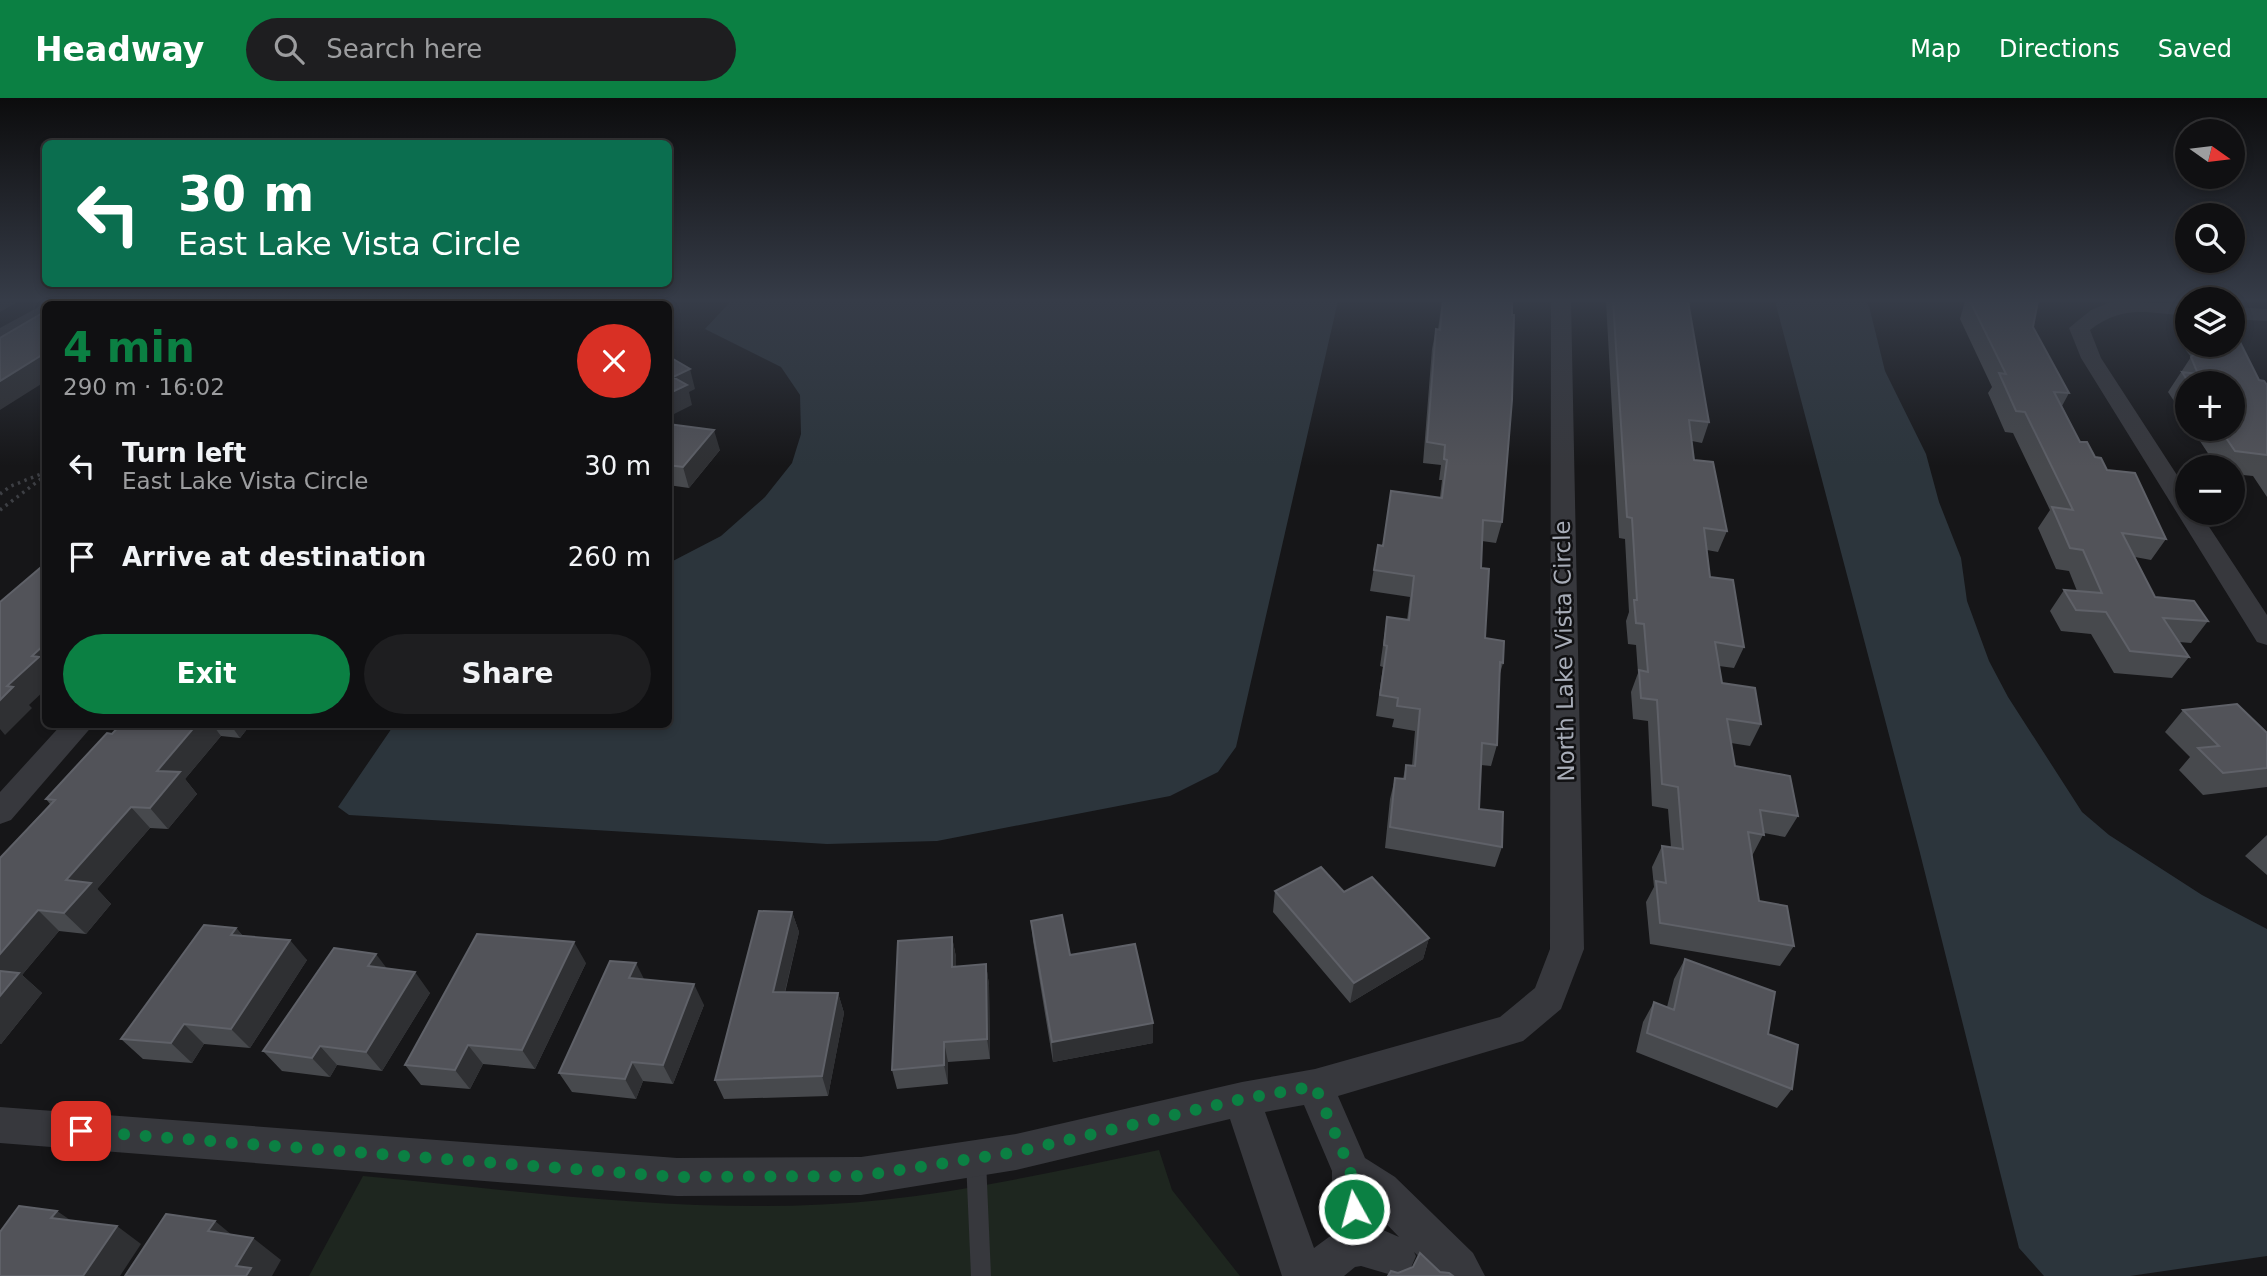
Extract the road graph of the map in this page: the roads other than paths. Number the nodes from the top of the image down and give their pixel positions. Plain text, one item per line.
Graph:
1 (1562, 356) edge
2 (2090, 356) edge
3 (2175, 491) edge
4 (2196, 525) edge
5 (2267, 636) edge
6 (76, 728) edge
7 (0, 812) edge
8 (1315, 1086) junction
9 (1242, 1099) junction
10 (0, 1125) edge
11 (976, 1158) junction
12 (1351, 1171) junction
13 (981, 1276) edge
14 (1303, 1276) edge
15 (1316, 1276) edge
16 (1464, 1276) edge

1 - 8 street, North Lake Vista Circle
2 - 3 street
4 - 5 street
6 - 7 street
8 - 9 street
8 - 12 street
9 - 11 street
9 - 14 street
10 - 11 street
11 - 13 lane
12 - 15 street
12 - 16 street

